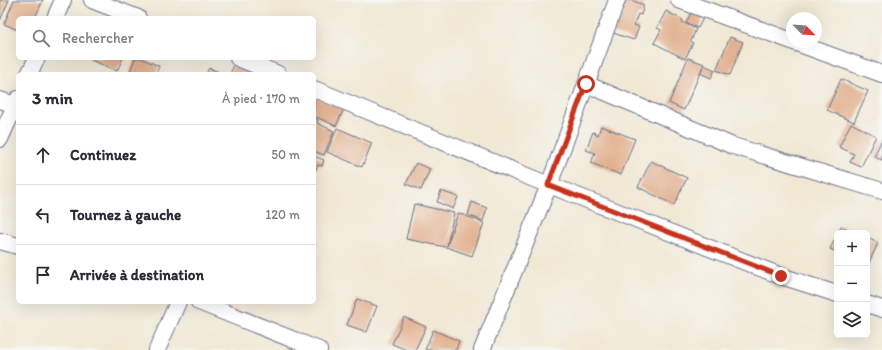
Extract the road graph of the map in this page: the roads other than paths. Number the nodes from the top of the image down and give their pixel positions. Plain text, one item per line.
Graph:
1 (63, 0) edge
2 (92, 0) edge
3 (617, 0) edge
4 (678, 0) edge
5 (56, 16) edge
6 (133, 16) edge
7 (786, 39) edge
8 (810, 48) edge
9 (36, 60) edge
10 (243, 60) edge
11 (30, 72) edge
12 (270, 72) edge
13 (882, 74) edge
14 (586, 84) junction
15 (316, 90) edge
16 (0, 100) edge
17 (16, 102) edge
18 (16, 104) edge
19 (0, 139) edge
20 (548, 185) junction
21 (882, 190) edge
22 (0, 241) edge
23 (16, 245) edge
24 (834, 293) edge
25 (177, 304) edge
26 (204, 304) edge
27 (870, 305) edge
28 (882, 309) edge
29 (157, 350) edge
30 (319, 350) edge
31 (482, 350) edge

1 - 5 street
2 - 6 street
3 - 14 street
4 - 7 street
8 - 13 street
9 - 11 street
10 - 12 street
14 - 20 street
14 - 21 street
15 - 20 street
16 - 17 street
18 - 19 street
20 - 24 street
20 - 31 street
22 - 23 street
25 - 29 street
26 - 30 street
27 - 28 street

